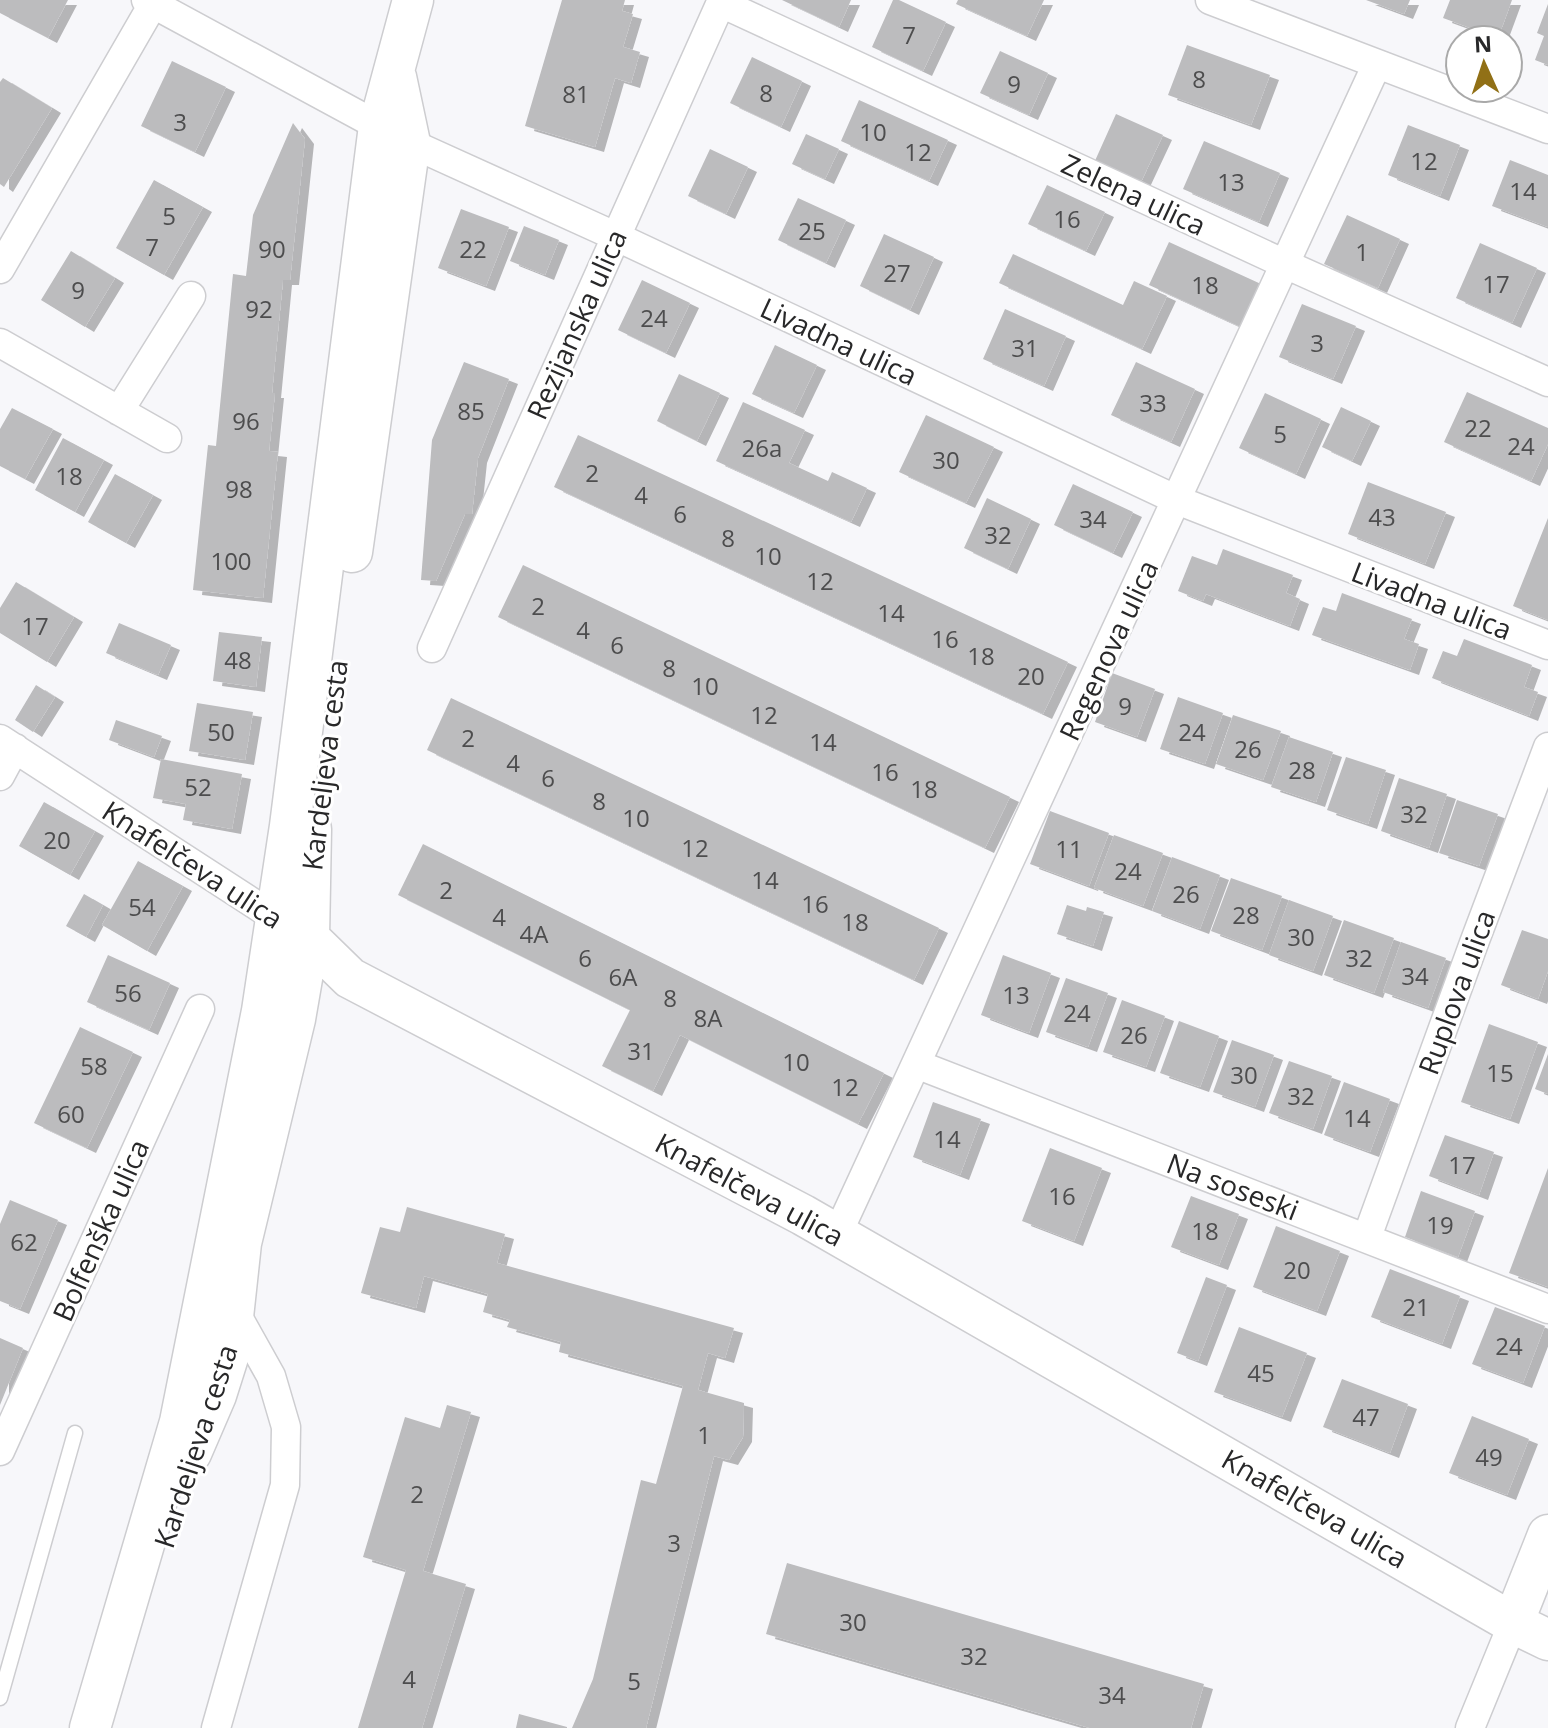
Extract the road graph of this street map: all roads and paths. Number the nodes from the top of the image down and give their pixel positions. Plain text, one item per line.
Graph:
1 (413, 0) edge
2 (1210, 0) edge
3 (722, 1) edge
4 (150, 2) edge
5 (1377, 64) junction
6 (1548, 129) edge
7 (394, 135) junction
8 (615, 236) junction
9 (1285, 264) junction
10 (0, 269) edge
11 (191, 296) dead end
12 (0, 343) edge
13 (1548, 382) edge
14 (119, 411) junction
15 (167, 438) dead end
16 (1177, 500) junction
17 (1548, 645) edge
18 (432, 648) dead end
19 (7, 743) edge
20 (1548, 747) edge
21 (0, 776) edge
22 (292, 928) junction
23 (200, 1009) dead end
24 (916, 1064) junction
25 (837, 1235) junction
26 (1367, 1237) junction
27 (1548, 1309) edge
28 (234, 1310) junction
29 (75, 1433) dead end
30 (0, 1451) edge
31 (1548, 1535) edge
32 (1531, 1631) edge
33 (0, 1698) edge
34 (90, 1728) edge
35 (111, 1728) edge
36 (216, 1728) edge
37 (1470, 1728) edge

1 - 7 street, Kardeljeva cesta
2 - 5 street
3 - 8 street, Rezijanska ulica
3 - 9 street, Zelena ulica
4 - 7 street, Livadna ulica
4 - 10 street
5 - 6 street
5 - 9 street, Regenova ulica
7 - 8 street, Livadna ulica
7 - 22 street, Kardeljeva cesta
8 - 16 street, Livadna ulica
8 - 18 street, Rezijanska ulica
9 - 13 street, Zelena ulica
9 - 16 street, Regenova ulica
11 - 14 street
12 - 14 street
14 - 15 street
16 - 17 street, Livadna ulica
16 - 24 street, Regenova ulica
19 - 21 street
19 - 22 street, Knafelčeva ulica
20 - 26 street, Ruplova ulica
22 - 25 street, Knafelčeva ulica
22 - 28 street, Kardeljeva cesta
22 - 34 street, Kardeljeva cesta
23 - 30 street, Bolfenška ulica
24 - 25 street, Regenova ulica
24 - 26 street, Na soseski
25 - 32 street, Knafelčeva ulica
26 - 27 street, Na soseski
28 - 35 street, Kardeljeva cesta
28 - 36 street
29 - 33 lane
31 - 32 street
32 - 37 street

